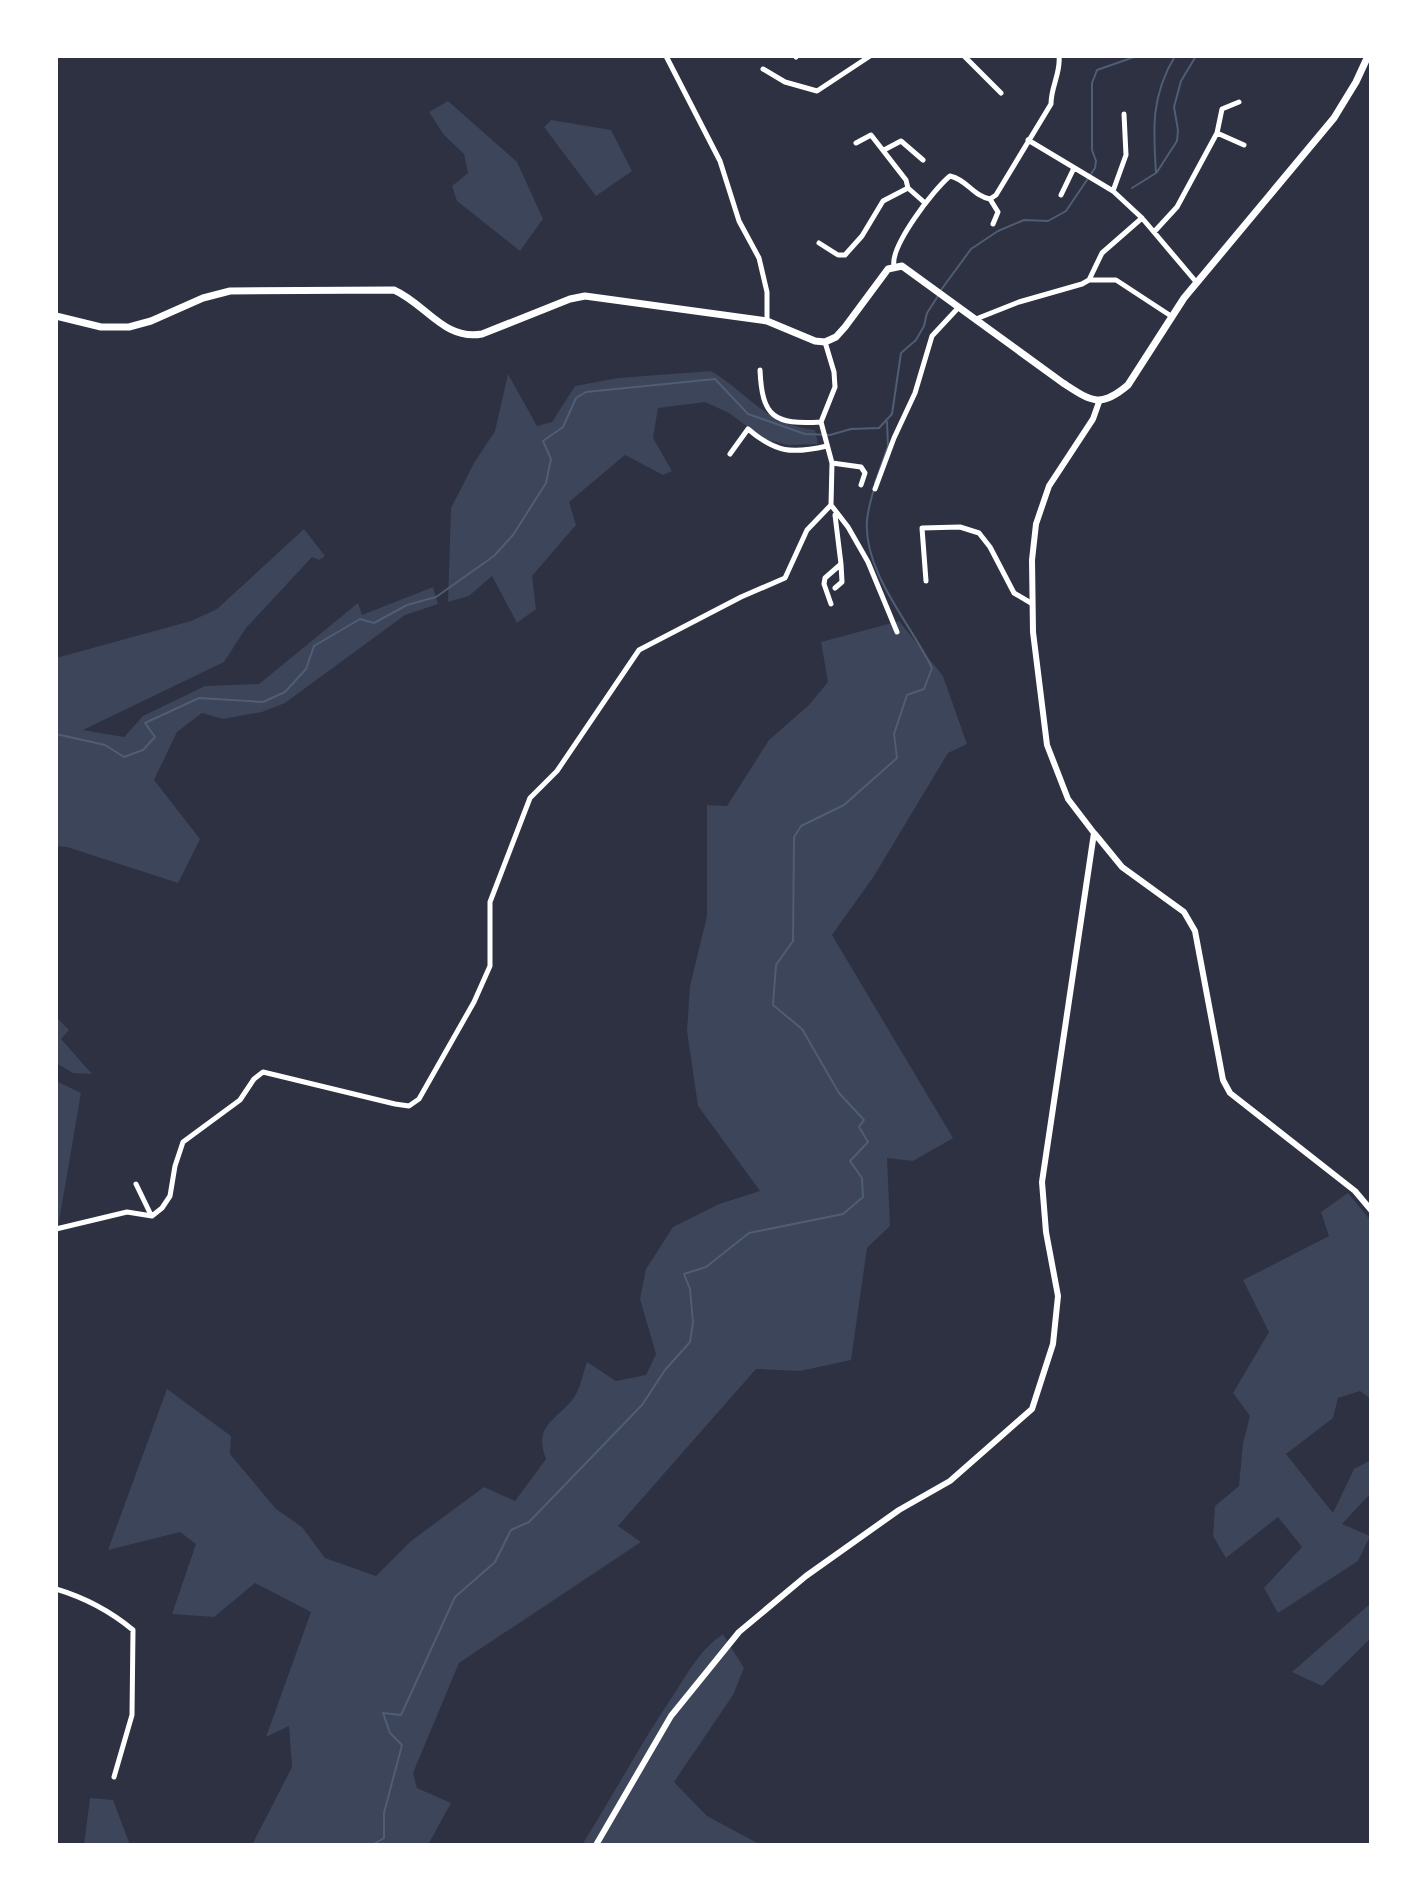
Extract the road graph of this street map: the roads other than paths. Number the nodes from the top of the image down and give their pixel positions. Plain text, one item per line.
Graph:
1 (666, 56) edge
2 (964, 56) edge
3 (1059, 56) edge
4 (1368, 56) edge
5 (866, 57) edge
6 (763, 69) dead end
7 (1001, 93) dead end
8 (1239, 102) dead end
9 (1124, 114) dead end
10 (1217, 133) junction
11 (1028, 140) junction
12 (856, 143) dead end
13 (1244, 145) dead end
14 (884, 150) junction
15 (923, 160) dead end
16 (1074, 168) junction
17 (908, 188) junction
18 (1113, 191) junction
19 (1061, 195) dead end
20 (990, 199) junction
21 (925, 203) junction
22 (1142, 218) junction
23 (993, 224) dead end
24 (1154, 232) junction
25 (819, 243) dead end
26 (894, 266) junction
27 (1089, 280) junction
28 (1197, 283) junction
29 (960, 306) junction
30 (56, 316) edge
31 (1171, 316) junction
32 (976, 319) junction
33 (767, 321) junction
34 (825, 342) junction
35 (760, 370) dead end
36 (1099, 402) junction
37 (821, 424) junction
38 (827, 446) junction
39 (730, 454) dead end
40 (832, 463) junction
41 (861, 485) dead end
42 (875, 489) dead end
43 (833, 508) junction
44 (841, 564) junction
45 (926, 581) dead end
46 (835, 588) dead end
47 (1031, 603) junction
48 (831, 604) dead end
49 (897, 632) dead end
50 (1094, 833) junction
51 (136, 1184) dead end
52 (1371, 1210) edge
53 (152, 1216) junction
54 (56, 1229) edge
55 (56, 1589) edge
56 (114, 1777) dead end
57 (596, 1845) edge

1 - 33 street
2 - 7 street
3 - 11 street
4 - 28 main road
5 - 6 street
8 - 10 street
9 - 18 street
10 - 13 street
10 - 24 street
11 - 16 street
11 - 20 street
12 - 14 street
14 - 15 street
14 - 17 street
16 - 18 street
16 - 19 street
17 - 21 street
17 - 25 street
18 - 22 street
20 - 21 street
20 - 23 street
21 - 26 street
22 - 24 street
22 - 27 street
24 - 28 street
26 - 29 main road
26 - 34 main road
27 - 31 street
27 - 32 street
28 - 31 main road
29 - 32 main road
29 - 42 street
30 - 33 main road
31 - 36 main road
32 - 36 main road
33 - 34 main road
34 - 37 street
35 - 37 street
36 - 47 street
37 - 38 street
38 - 39 street
38 - 40 street
40 - 41 street
40 - 43 street
43 - 44 street
43 - 49 street
43 - 53 street
44 - 46 street
44 - 48 street
45 - 47 street
47 - 50 street
50 - 52 street
50 - 57 street
51 - 53 street
53 - 54 street
55 - 56 street

